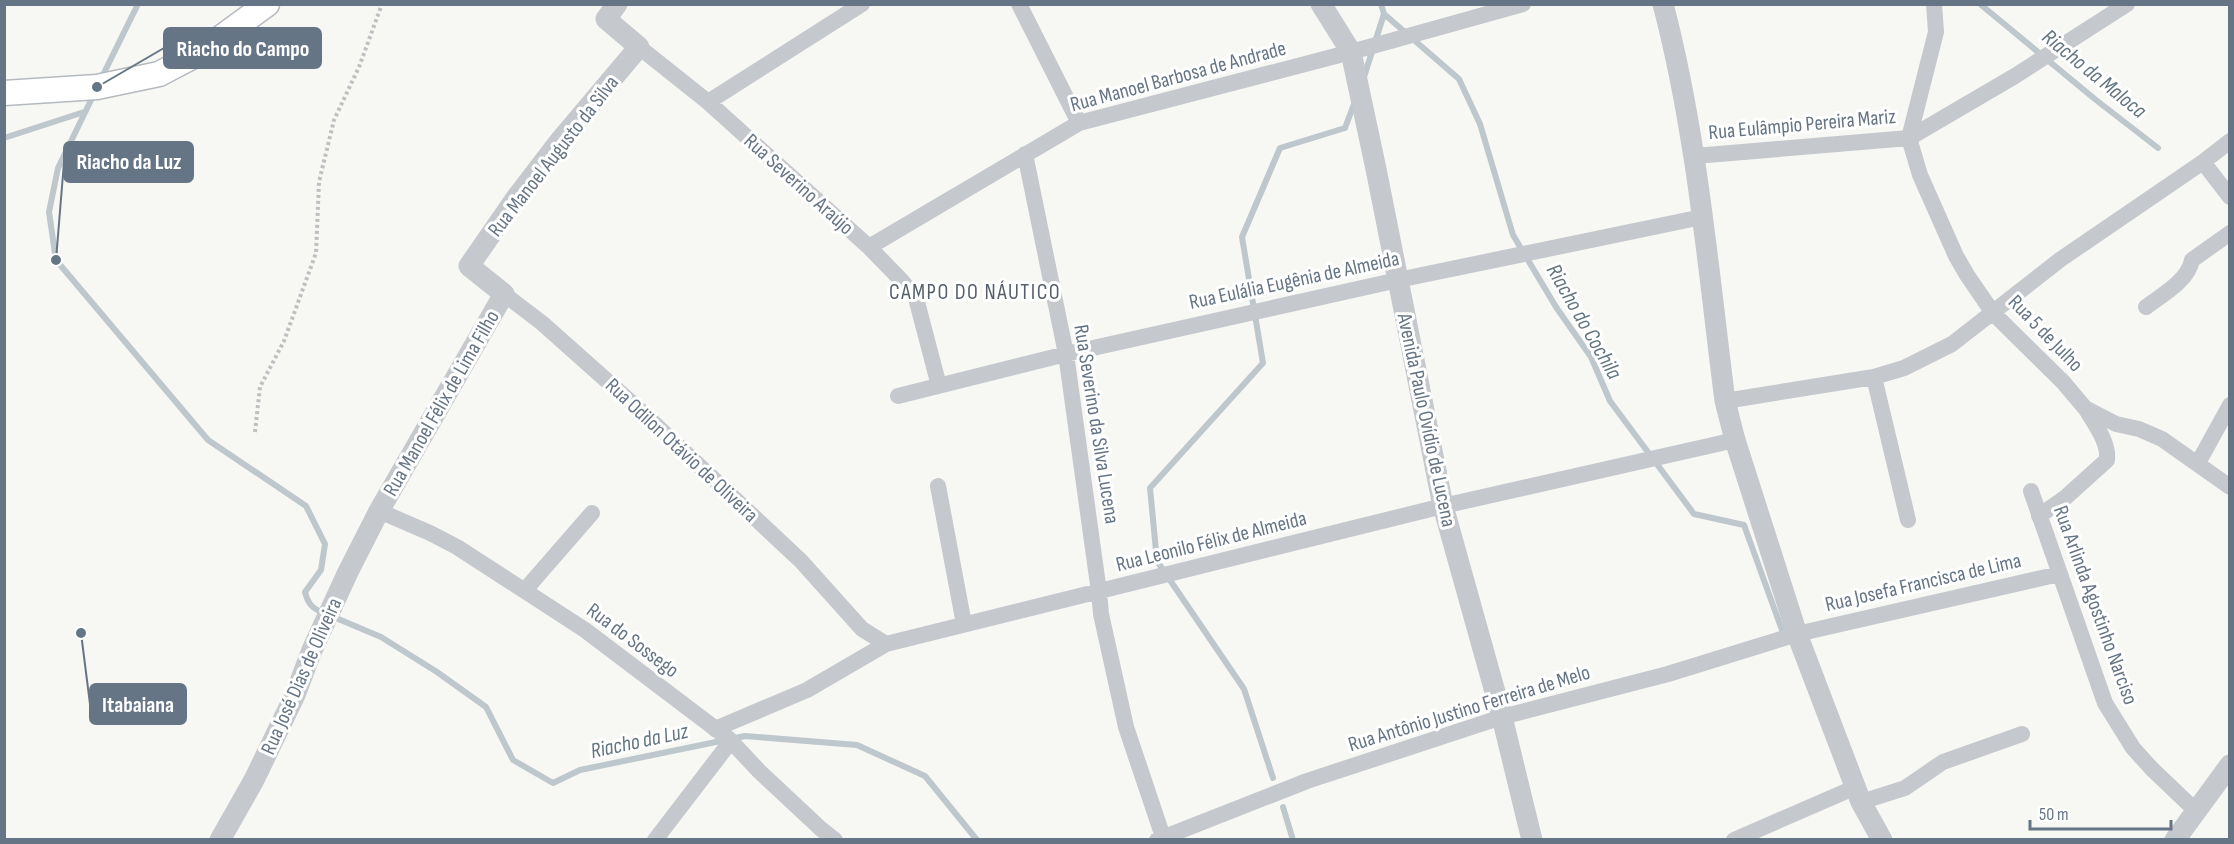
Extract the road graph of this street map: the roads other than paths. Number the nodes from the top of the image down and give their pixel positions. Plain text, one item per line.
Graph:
1 (862, 4) edge
2 (1018, 4) edge
3 (1321, 4) edge
4 (1523, 4) edge
5 (1663, 4) edge
6 (1935, 4) edge
7 (2127, 4) edge
8 (258, 7) edge
9 (612, 12) edge
10 (639, 48) junction
11 (1351, 52) junction
12 (4, 93) edge
13 (708, 102) junction
14 (1079, 123) junction
15 (1910, 138) junction
16 (2229, 141) edge
17 (1025, 154) junction
18 (1695, 156) junction
19 (2204, 162) junction
20 (2229, 197) edge
21 (1702, 217) junction
22 (2229, 233) edge
23 (869, 247) junction
24 (469, 266) joint
25 (1398, 280) junction
26 (504, 294) junction
27 (2146, 308) dead end
28 (1993, 313) junction
29 (1066, 354) junction
30 (1874, 377) junction
31 (939, 386) junction
32 (898, 396) dead end
33 (1725, 401) junction
34 (2229, 405) edge
35 (2085, 408) junction
36 (1735, 440) junction
37 (2198, 463) junction
38 (938, 486) dead end
39 (2229, 487) edge
40 (2031, 491) dead end
41 (1443, 506) junction
42 (379, 511) junction
43 (592, 513) dead end
44 (2039, 516) junction
45 (1908, 520) dead end
46 (2059, 574) junction
47 (525, 591) junction
48 (1100, 591) junction
49 (964, 624) junction
50 (1797, 634) junction
51 (886, 644) junction
52 (1502, 717) junction
53 (715, 729) junction
54 (2022, 734) dead end
55 (731, 741) junction
56 (2229, 765) edge
57 (1859, 795) junction
58 (2196, 811) junction
59 (1160, 838) edge
60 (832, 839) edge
61 (220, 840) edge
62 (655, 840) edge
63 (1532, 840) edge
64 (1734, 840) edge
65 (1882, 840) edge
66 (2175, 840) edge

1 - 13 street
2 - 14 street
3 - 11 street, Avenida Paulo Ovídio de Lucena
4 - 11 street, Rua Manoel Barbosa de Andrade
5 - 18 street
6 - 15 street
7 - 15 street, Rua Eulâmpio Pereira Mariz
8 - 12 main road
9 - 10 street, Rua Severino Araújo
10 - 13 street, Rua Severino Araújo
10 - 24 street, Rua Manoel Augusto da Silva
11 - 14 street, Rua Manoel Barbosa de Andrade
11 - 25 street, Avenida Paulo Ovídio de Lucena
13 - 23 street, Rua Severino Araújo
14 - 17 street, Rua Manoel Barbosa de Andrade
15 - 18 street, Rua Eulâmpio Pereira Mariz
15 - 28 street, Rua 5 de Julho
16 - 19 street
17 - 23 street, Rua Manoel Barbosa de Andrade
17 - 29 street, Rua Severino da Silva Lucena
18 - 21 street
19 - 20 street
19 - 28 street
21 - 25 street, Rua Eulália Eugênia de Almeida
21 - 33 street
22 - 27 street
23 - 31 street, Rua Severino Araújo
24 - 26 street, Rua Odilon Otávio de Oliveira
25 - 29 street, Rua Eulália Eugênia de Almeida
25 - 41 street, Avenida Paulo Ovídio de Lucena
26 - 42 street, Rua Manoel Félix de Lima Filho
26 - 51 street, Rua Odilon Otávio de Oliveira
28 - 30 street
28 - 35 street, Rua 5 de Julho
29 - 31 street, Rua Eulália Eugênia de Almeida
29 - 48 street, Rua Severino da Silva Lucena
30 - 33 street
30 - 45 street
31 - 32 street, Rua Eulália Eugênia de Almeida
33 - 36 street
34 - 37 street
35 - 37 street, Rua 5 de Julho
35 - 44 street
36 - 41 street, Rua Leonilo Félix de Almeida
36 - 50 street
37 - 39 street, Rua 5 de Julho
38 - 49 street
40 - 44 street, Rua Arlinda Agostinho Narciso
41 - 48 street, Rua Leonilo Félix de Almeida
41 - 52 street, Avenida Paulo Ovídio de Lucena
42 - 47 street, Rua do Sossego
42 - 61 street, Rua José Dias de Oliveira
43 - 47 street
44 - 46 street, Rua Arlinda Agostinho Narciso
46 - 50 street, Rua Josefa Francisca de Lima
46 - 58 street, Rua Arlinda Agostinho Narciso
47 - 53 street, Rua do Sossego
48 - 49 street, Rua Leonilo Félix de Almeida
48 - 59 street, Rua Severino da Silva Lucena
49 - 51 street, Rua Leonilo Félix de Almeida
50 - 52 street, Rua Antônio Justino Ferreira de Melo
50 - 57 street
51 - 53 street, Rua Leonilo Félix de Almeida
52 - 59 street, Rua Antônio Justino Ferreira de Melo
52 - 63 street, Avenida Paulo Ovídio de Lucena
53 - 55 street, Rua do Sossego
54 - 57 street
55 - 60 street, Rua do Sossego
55 - 62 street
56 - 58 street
57 - 64 street
57 - 65 street
58 - 66 street

